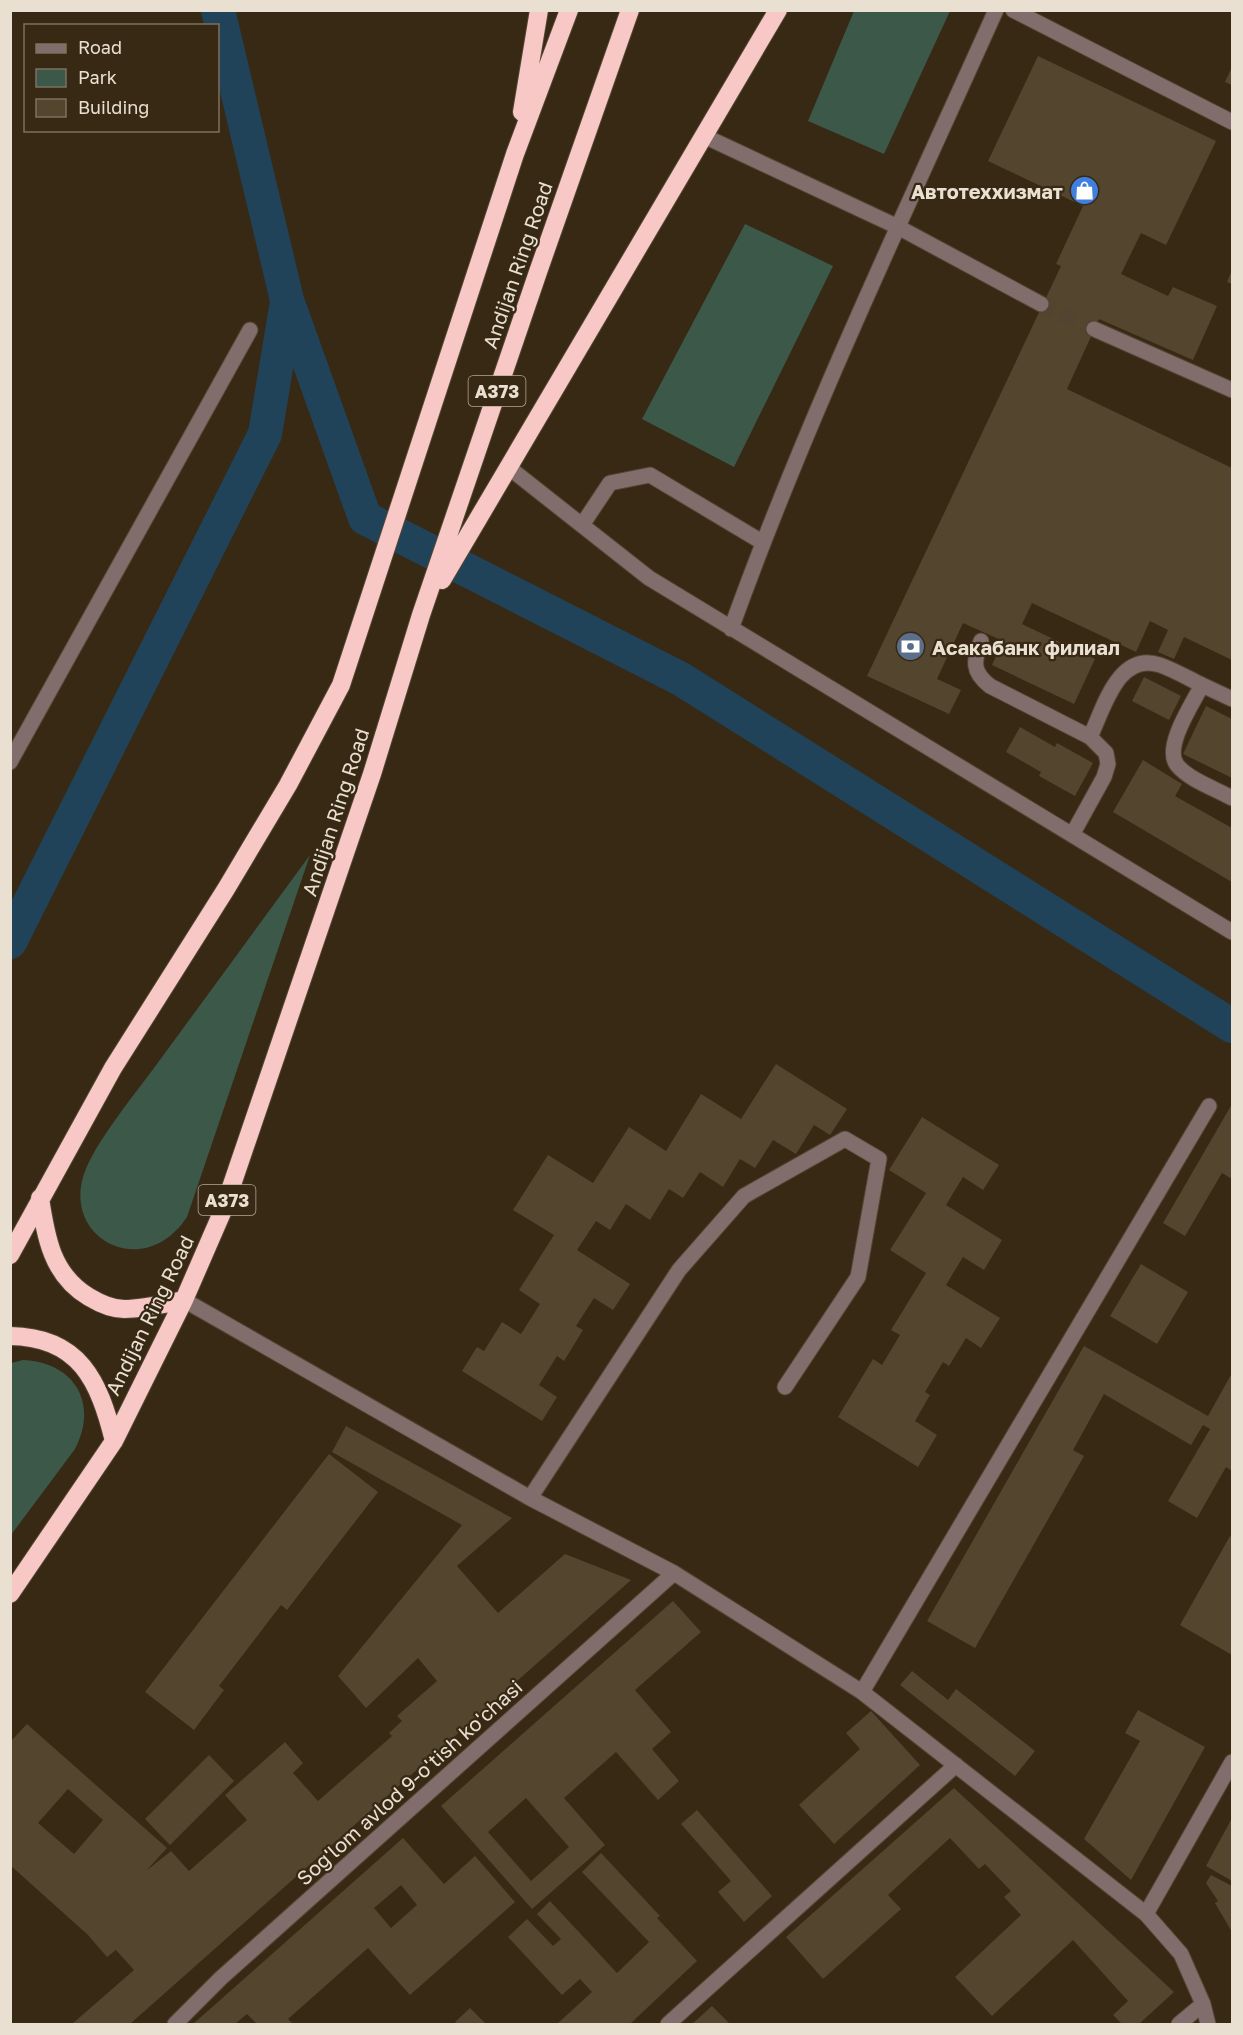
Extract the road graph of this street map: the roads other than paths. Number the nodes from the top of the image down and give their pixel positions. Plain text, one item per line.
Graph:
1 (539, 10) edge
2 (569, 10) edge
3 (630, 10) edge
4 (778, 10) edge
5 (996, 10) edge
6 (1012, 10) edge
7 (1233, 122) edge
8 (705, 136) junction
9 (515, 154) junction
10 (898, 227) junction
11 (1041, 304) tunnel mouth
12 (1094, 329) tunnel mouth
13 (250, 330) dead end
14 (1233, 390) edge
15 (508, 466) junction
16 (582, 525) junction
17 (762, 542) junction
18 (422, 615) junction
19 (731, 629) junction
20 (981, 641) dead end
21 (1202, 685) junction
22 (1233, 699) edge
23 (1090, 736) junction
24 (10, 762) edge
25 (1233, 798) edge
26 (1072, 835) junction
27 (1233, 932) edge
28 (1209, 1106) dead end
29 (40, 1198) junction
30 (10, 1255) edge
31 (184, 1300) junction
32 (10, 1336) edge
33 (784, 1387) dead end
34 (114, 1441) junction
35 (530, 1498) junction
36 (674, 1573) junction
37 (10, 1594) edge
38 (862, 1692) junction
39 (1233, 1762) edge
40 (956, 1766) junction
41 (1146, 1914) junction
42 (1203, 2004) junction
43 (175, 2025) edge
44 (668, 2025) edge
45 (1179, 2025) edge
46 (1208, 2025) edge

1 - 9 highway
2 - 9 highway, Andijan Ring Road / A373
3 - 18 highway, Andijan Ring Road / A373
4 - 8 highway
5 - 10 street
6 - 7 street
8 - 10 street
8 - 15 highway
9 - 29 highway, Andijan Ring Road / A373
10 - 11 street
10 - 17 street
12 - 14 street
13 - 24 street
15 - 16 street
15 - 18 highway
16 - 17 street
16 - 19 street
17 - 19 street
18 - 31 highway, Andijan Ring Road / A373
19 - 26 street
20 - 23 street
21 - 22 street
21 - 23 street
21 - 25 street
23 - 26 street
26 - 27 street
28 - 38 street
29 - 30 highway, Andijan Ring Road / A373
29 - 31 highway
31 - 34 highway, Andijan Ring Road / A373
31 - 35 street
32 - 34 highway
33 - 35 street
34 - 37 highway, Andijan Ring Road / A373
35 - 36 street
36 - 38 street
36 - 43 street, Sog'lom avlod 9-o'tish ko'chasi
38 - 40 street
39 - 41 street
40 - 41 street
40 - 44 street
41 - 42 street
42 - 45 street
42 - 46 street

